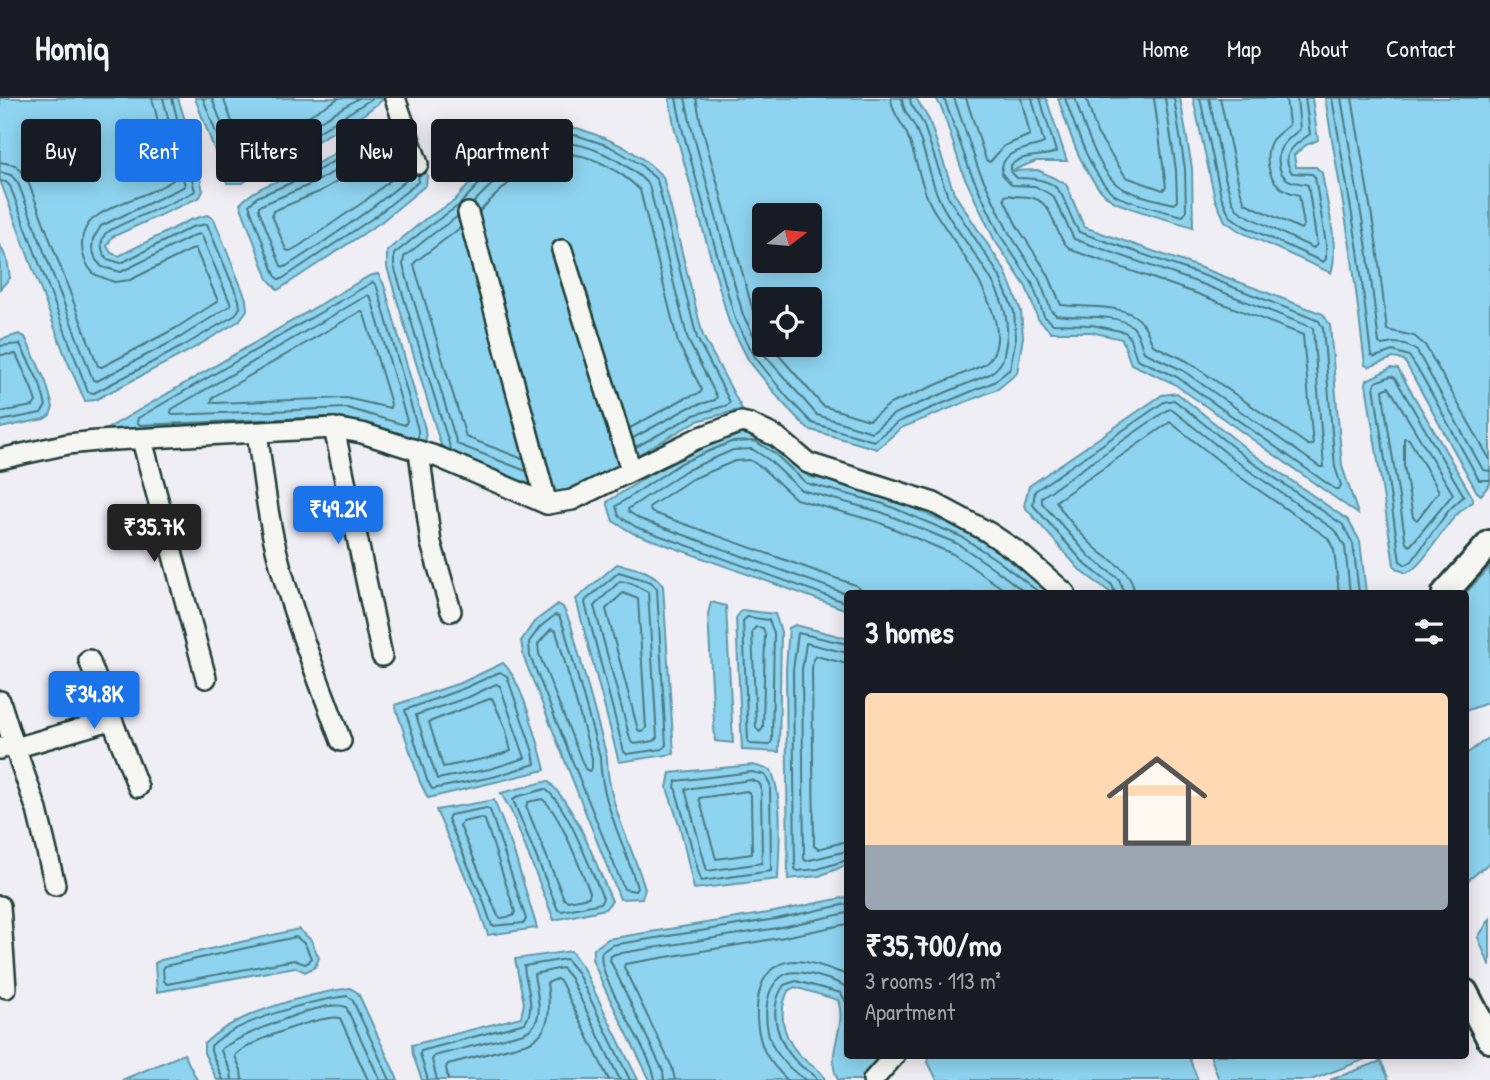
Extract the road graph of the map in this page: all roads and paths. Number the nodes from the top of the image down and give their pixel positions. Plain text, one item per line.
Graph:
1 (395, 98) edge
2 (418, 164) dead end
3 (468, 213) dead end
4 (562, 250) dead end
5 (334, 428) junction
6 (257, 433) junction
7 (142, 440) junction
8 (419, 452) junction
9 (0, 459) edge
10 (631, 470) junction
11 (547, 504) junction
12 (1490, 543) edge
13 (1062, 590) edge
14 (1448, 590) edge
15 (451, 611) dead end
16 (382, 656) dead end
17 (89, 660) dead end
18 (206, 678) dead end
19 (0, 701) edge
20 (111, 720) junction
21 (341, 741) dead end
22 (9, 745) edge
23 (138, 787) dead end
24 (55, 885) dead end
25 (0, 906) edge
26 (6, 988) dead end
27 (1469, 1000) edge
28 (1490, 1040) edge
29 (891, 1059) edge
30 (873, 1080) edge

1 - 2 street
3 - 11 street
4 - 10 street
5 - 6 street
5 - 8 street
5 - 16 street
6 - 7 street
6 - 21 street
7 - 9 street
7 - 18 street
8 - 11 street
8 - 15 street
10 - 11 street
10 - 13 street
12 - 14 main road
17 - 20 street
19 - 22 street
20 - 22 street
20 - 23 street
22 - 24 street
25 - 26 street
27 - 28 main road
29 - 30 street

